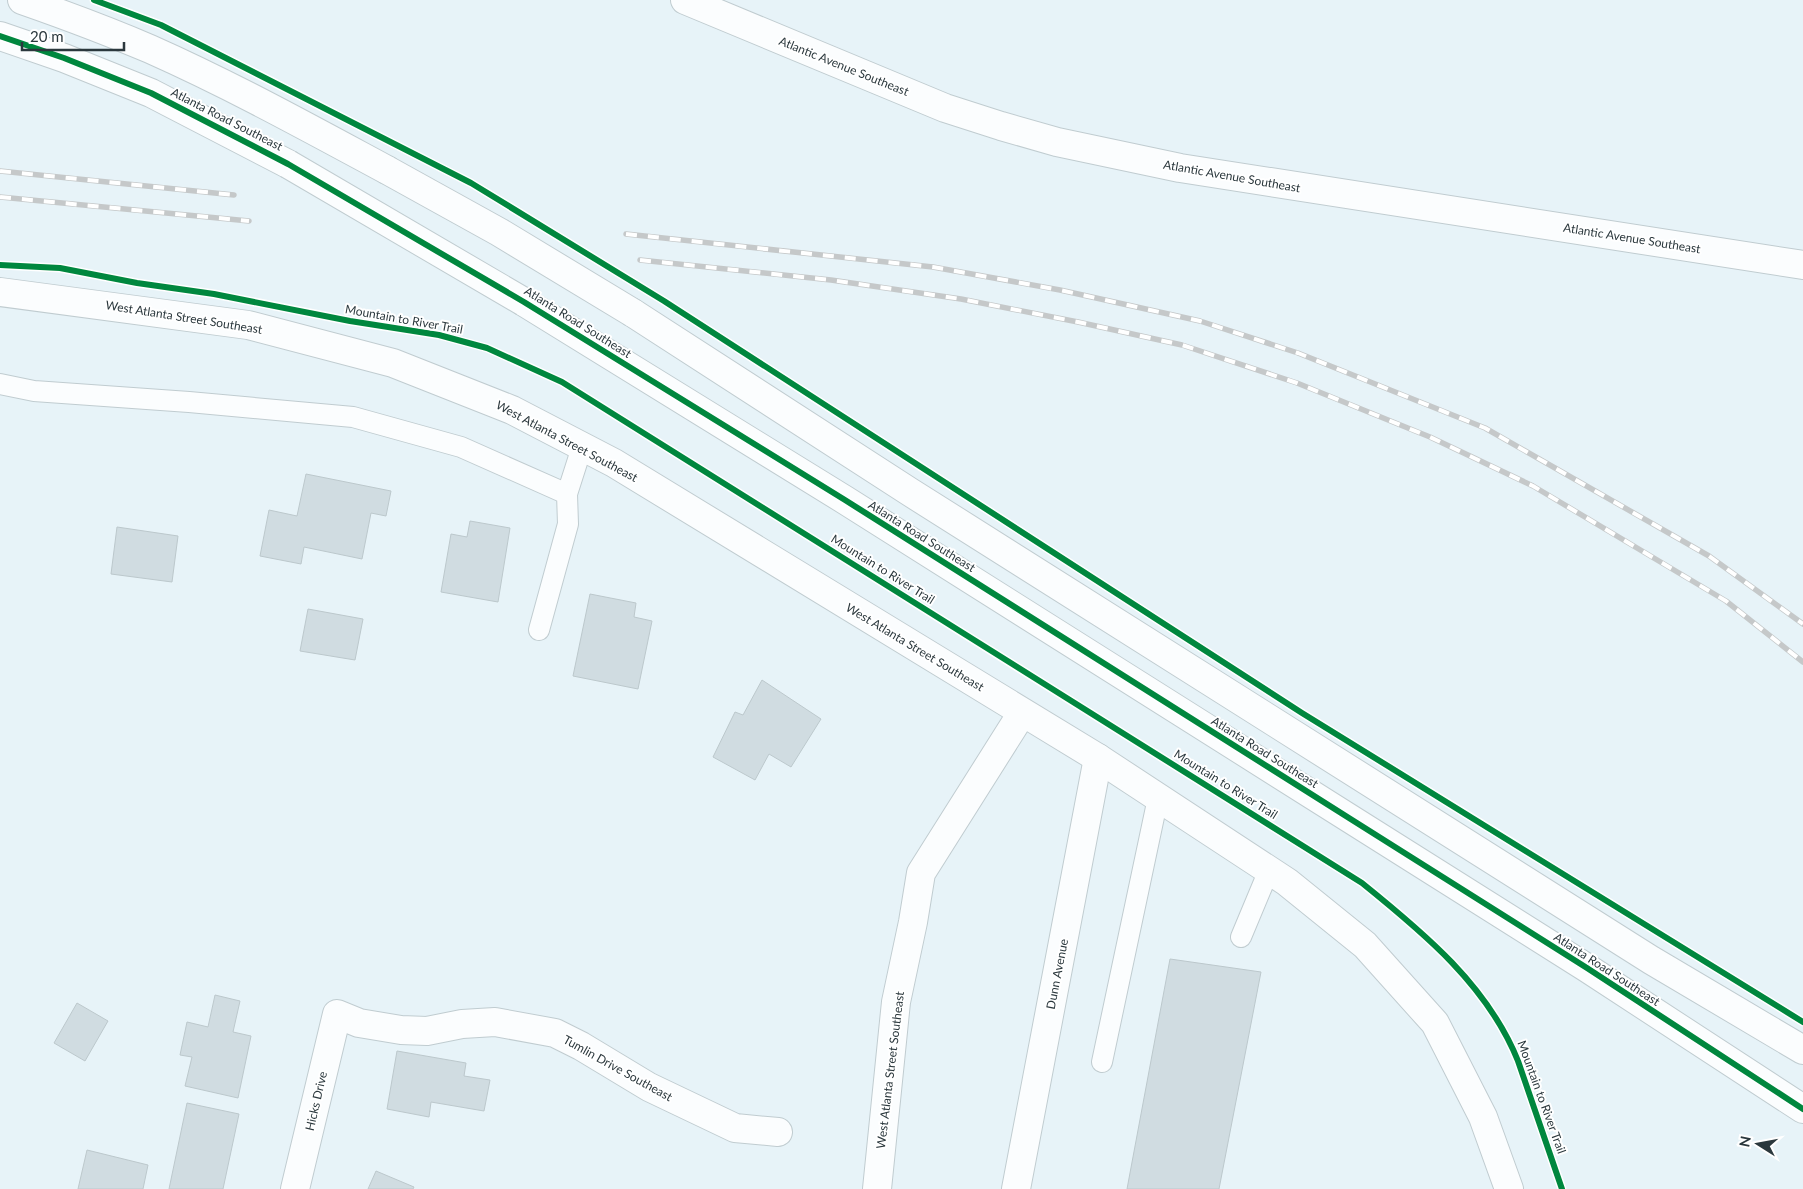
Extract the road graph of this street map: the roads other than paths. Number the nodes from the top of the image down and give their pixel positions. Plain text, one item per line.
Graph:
1 (22, 0) edge
2 (685, 0) edge
3 (0, 36) edge
4 (1803, 265) edge
5 (0, 292) edge
6 (0, 384) edge
7 (582, 447) junction
8 (567, 494) junction
9 (539, 630) dead end
10 (1022, 713) junction
11 (1098, 758) junction
12 (1158, 798) junction
13 (1269, 870) junction
14 (1241, 937) dead end
15 (337, 1014) joint
16 (1803, 1050) edge
17 (1102, 1062) dead end
18 (1803, 1109) edge
19 (778, 1132) dead end
20 (295, 1189) edge
21 (877, 1189) edge
22 (1016, 1189) edge
23 (1509, 1189) edge

1 - 16 street, bridge
2 - 4 street, Atlantic Avenue Southeast
3 - 18 street, Atlanta Road Southeast, bridge
5 - 7 street, West Atlanta Street Southeast
6 - 8 lane
7 - 8 lane
7 - 10 street, West Atlanta Street Southeast
8 - 9 lane
10 - 11 street, West Atlanta Street Southeast
10 - 21 street, West Atlanta Street Southeast
11 - 12 street, West Atlanta Street Southeast
11 - 22 street, Dunn Avenue
12 - 13 street, West Atlanta Street Southeast
12 - 17 lane
13 - 14 lane
13 - 23 street, West Atlanta Street Southeast
15 - 19 street, Tumlin Drive Southeast
15 - 20 street, Hicks Drive

